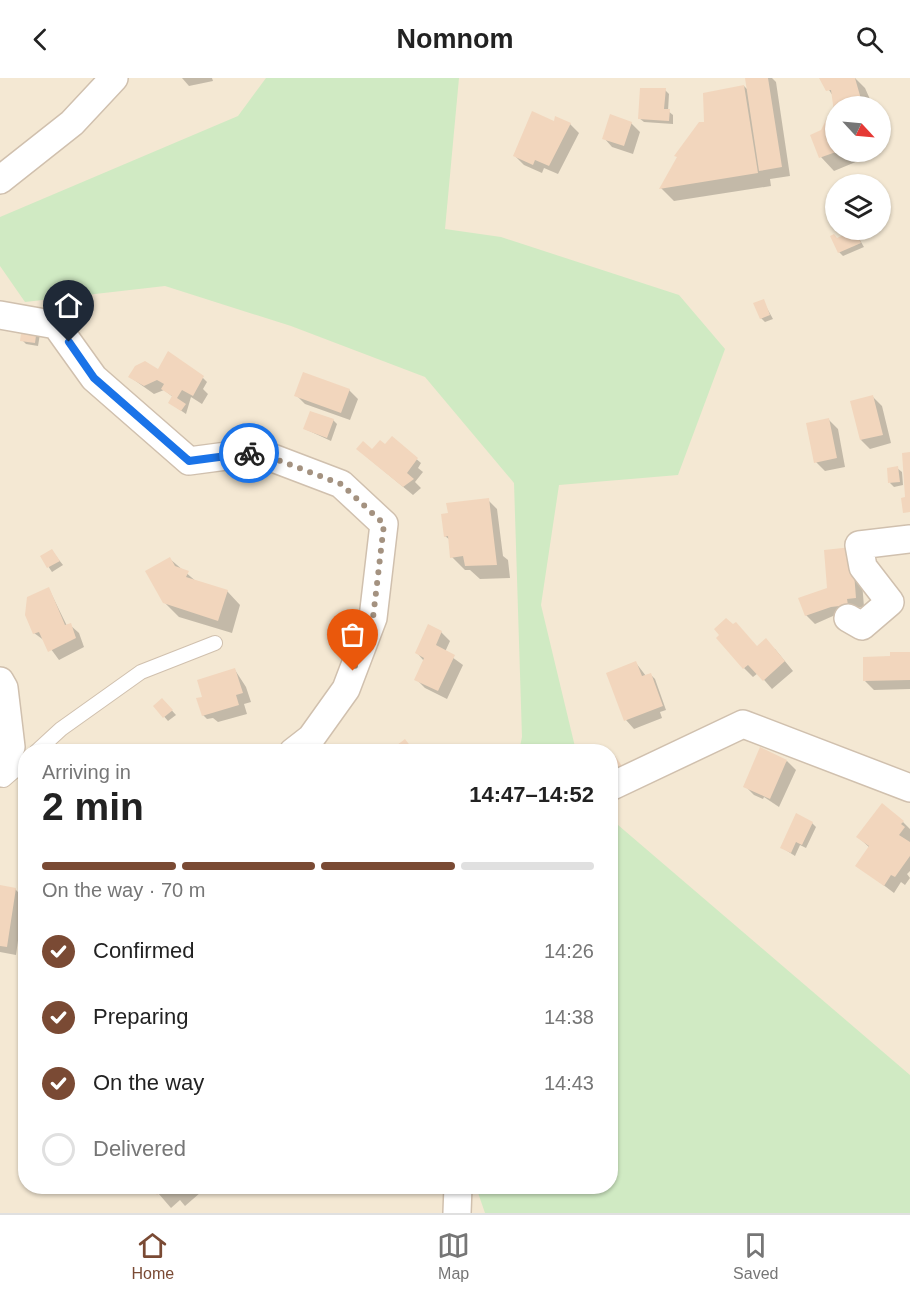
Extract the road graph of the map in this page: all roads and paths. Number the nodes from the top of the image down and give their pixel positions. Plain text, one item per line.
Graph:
1 (114, 78) edge
2 (0, 180) edge
3 (0, 315) edge
4 (910, 539) edge
5 (848, 618) dead end
6 (215, 643) dead end
7 (0, 681) edge
8 (45, 744) edge
9 (303, 744) edge
10 (18, 768) edge
11 (0, 773) edge
12 (0, 783) edge
13 (618, 784) edge
14 (910, 788) edge
15 (458, 1194) edge
16 (457, 1213) edge

1 - 2 street
3 - 9 street
4 - 5 street
6 - 8 lane
7 - 11 street
10 - 12 lane
13 - 14 street
15 - 16 street

